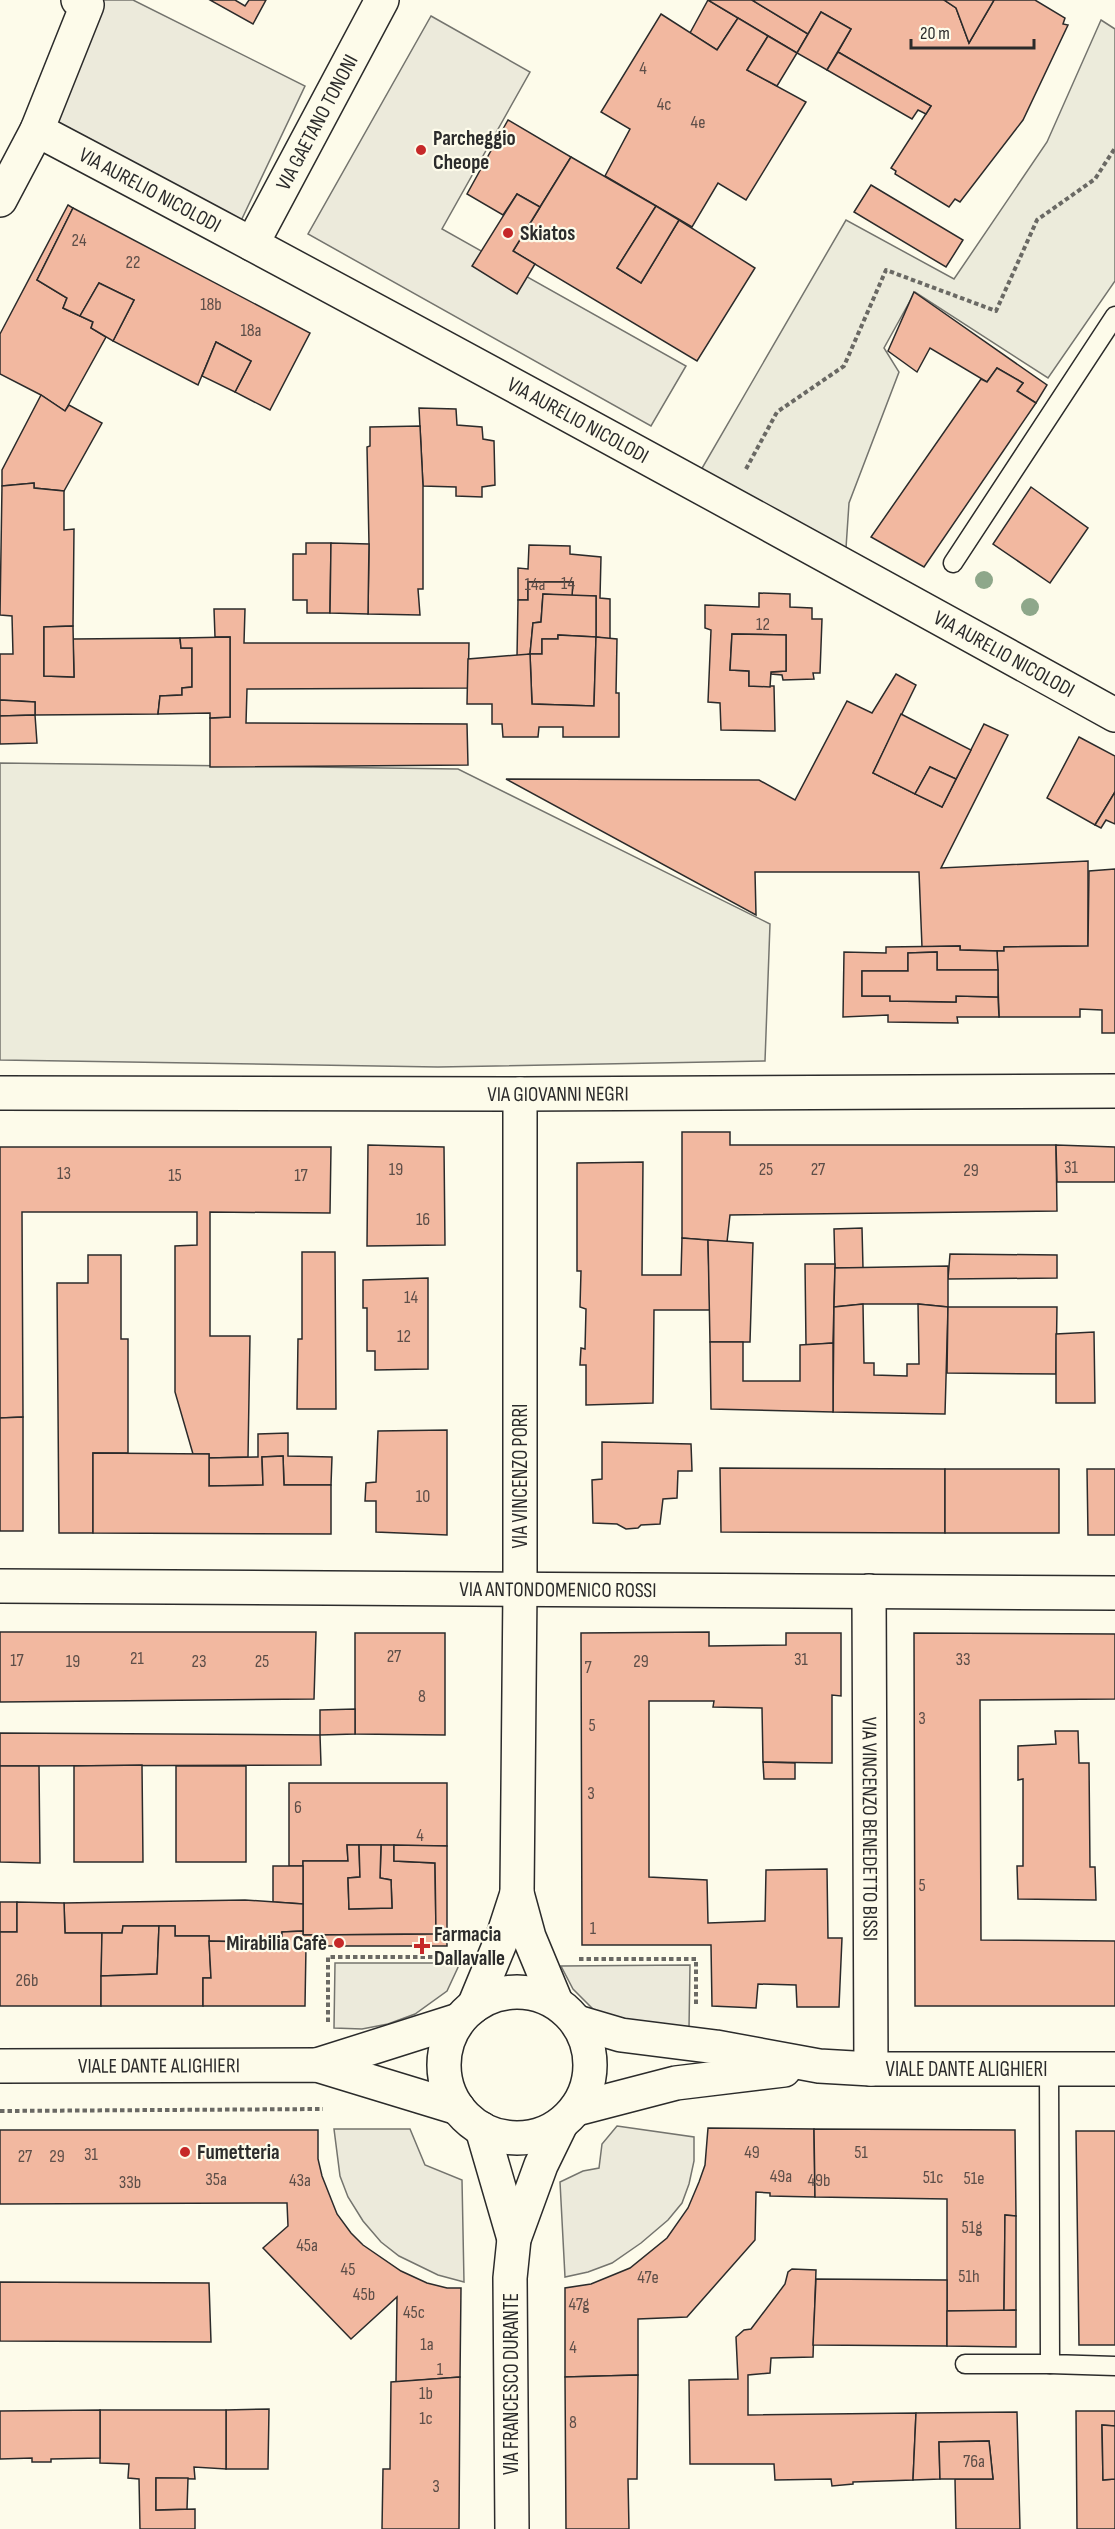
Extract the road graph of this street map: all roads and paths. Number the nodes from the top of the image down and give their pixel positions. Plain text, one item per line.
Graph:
1 (382, 0) edge
2 (83, 2) edge
3 (36, 130) junction
4 (1115, 148) edge
5 (0, 200) edge
6 (252, 244) junction
7 (1115, 316) edge
8 (744, 472) dead end
9 (953, 563) dead end
10 (1115, 715) edge
11 (1115, 1091) edge
12 (0, 1093) edge
13 (520, 1094) junction
14 (0, 1586) edge
15 (520, 1588) junction
16 (869, 1591) junction
17 (1115, 1593) edge
18 (518, 1893) junction
19 (464, 1956) dead end
20 (568, 1959) dead end
21 (566, 2012) junction
22 (696, 2012) dead end
23 (466, 2013) junction
24 (328, 2028) dead end
25 (316, 2065) junction
26 (0, 2066) edge
27 (819, 2066) junction
28 (871, 2069) junction
29 (1049, 2069) junction
30 (1115, 2069) edge
31 (327, 2109) dead end
32 (0, 2111) edge
33 (568, 2117) junction
34 (470, 2119) junction
35 (514, 2238) junction
36 (965, 2364) dead end
37 (1050, 2364) junction
38 (1115, 2366) edge
39 (512, 2529) edge

1 - 6 street, VIA GAETANO TONONI
2 - 3 street
3 - 5 street
3 - 6 street, VIA AURELIO NICOLODI
4 - 8 path
6 - 10 street, VIA AURELIO NICOLODI
7 - 9 lane
11 - 13 street, VIA GIOVANNI NEGRI
12 - 13 street, VIA GIOVANNI NEGRI
13 - 15 street, VIA VINCENZO PORRI
14 - 15 street, VIA ANTONDOMENICO ROSSI
15 - 16 street, VIA ANTONDOMENICO ROSSI
15 - 18 street, VIA VINCENZO PORRI
16 - 17 street, VIA ANTONDOMENICO ROSSI
16 - 28 street, VIA VINCENZO BENEDETTO BISSI
18 - 21 street, VIA VINCENZO PORRI
18 - 23 street, VIA VINCENZO PORRI
19 - 24 path
20 - 22 path
21 - 23 street
21 - 27 street, VIALE DANTE ALIGHIERI
21 - 33 street
23 - 25 street, VIALE DANTE ALIGHIERI
23 - 34 street
25 - 26 street, VIALE DANTE ALIGHIERI
25 - 34 street, VIALE DANTE ALIGHIERI
27 - 28 street, VIALE DANTE ALIGHIERI
27 - 33 street, VIALE DANTE ALIGHIERI
28 - 29 street, VIALE DANTE ALIGHIERI
29 - 30 street, VIALE DANTE ALIGHIERI
29 - 37 lane
31 - 32 path
33 - 34 street
33 - 35 street, VIA FRANCESCO DURANTE
34 - 35 street, VIA FRANCESCO DURANTE
35 - 39 street, VIA FRANCESCO DURANTE
36 - 37 lane
37 - 38 lane

